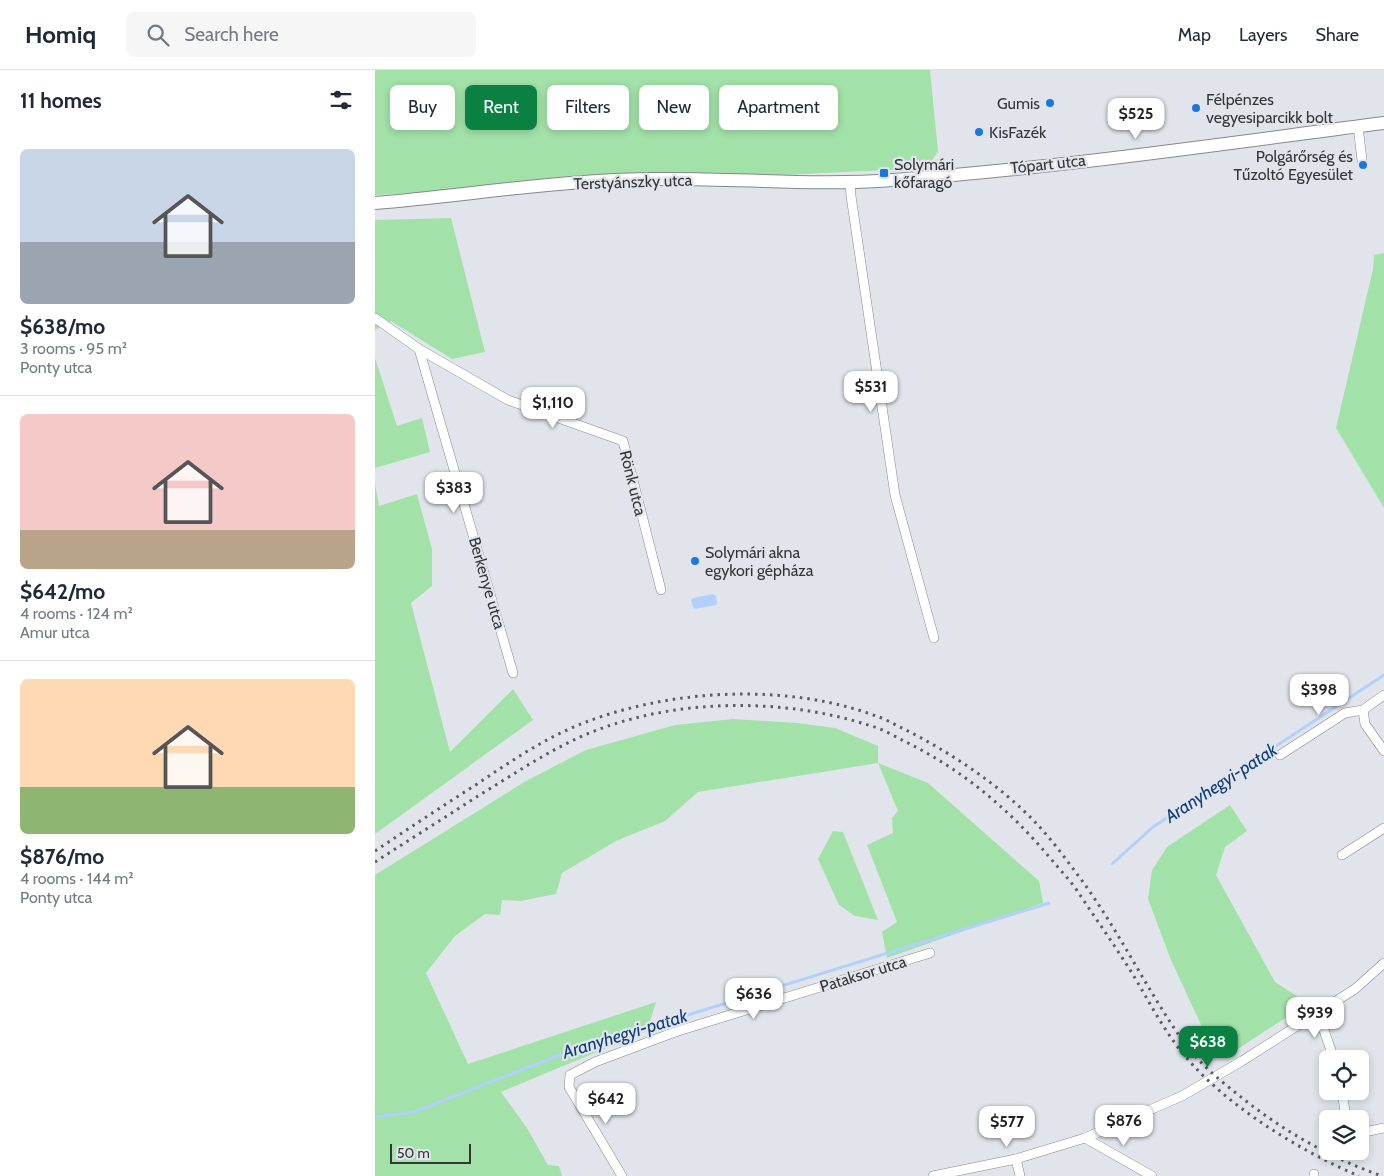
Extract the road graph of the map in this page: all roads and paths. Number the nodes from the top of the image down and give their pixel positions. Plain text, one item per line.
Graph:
1 (1384, 123) edge
2 (1358, 126) junction
3 (1362, 160) dead end
4 (891, 180) joint
5 (851, 181) junction
6 (375, 203) edge
7 (375, 318) edge
8 (419, 349) junction
9 (661, 590) dead end
10 (934, 638) dead end
11 (513, 673) dead end
12 (1384, 695) edge
13 (1363, 710) junction
14 (1384, 751) edge
15 (1283, 753) dead end
16 (1384, 828) edge
17 (1342, 855) dead end
18 (930, 953) dead end
19 (1384, 963) edge
20 (1318, 1013) junction
21 (1331, 1050) edge
22 (1384, 1128) edge
23 (1369, 1131) edge
24 (1085, 1138) junction
25 (1016, 1158) junction
26 (622, 1176) edge
27 (933, 1176) edge
28 (1020, 1176) edge
29 (1152, 1176) edge

1 - 2 main road, Tópart utca
2 - 3 street
2 - 4 main road, Tópart utca
4 - 5 main road, Terstyánszky utca
5 - 6 main road, Terstyánszky utca
5 - 10 street
7 - 8 street, Rönk utca
8 - 9 street, Rönk utca
8 - 11 street, Berkenye utca
12 - 13 street
13 - 14 street
13 - 15 street
16 - 17 street
18 - 26 street, Pataksor utca
19 - 20 street
20 - 21 street
20 - 24 street
22 - 23 street
24 - 25 street
24 - 29 street
25 - 27 street
25 - 28 street

